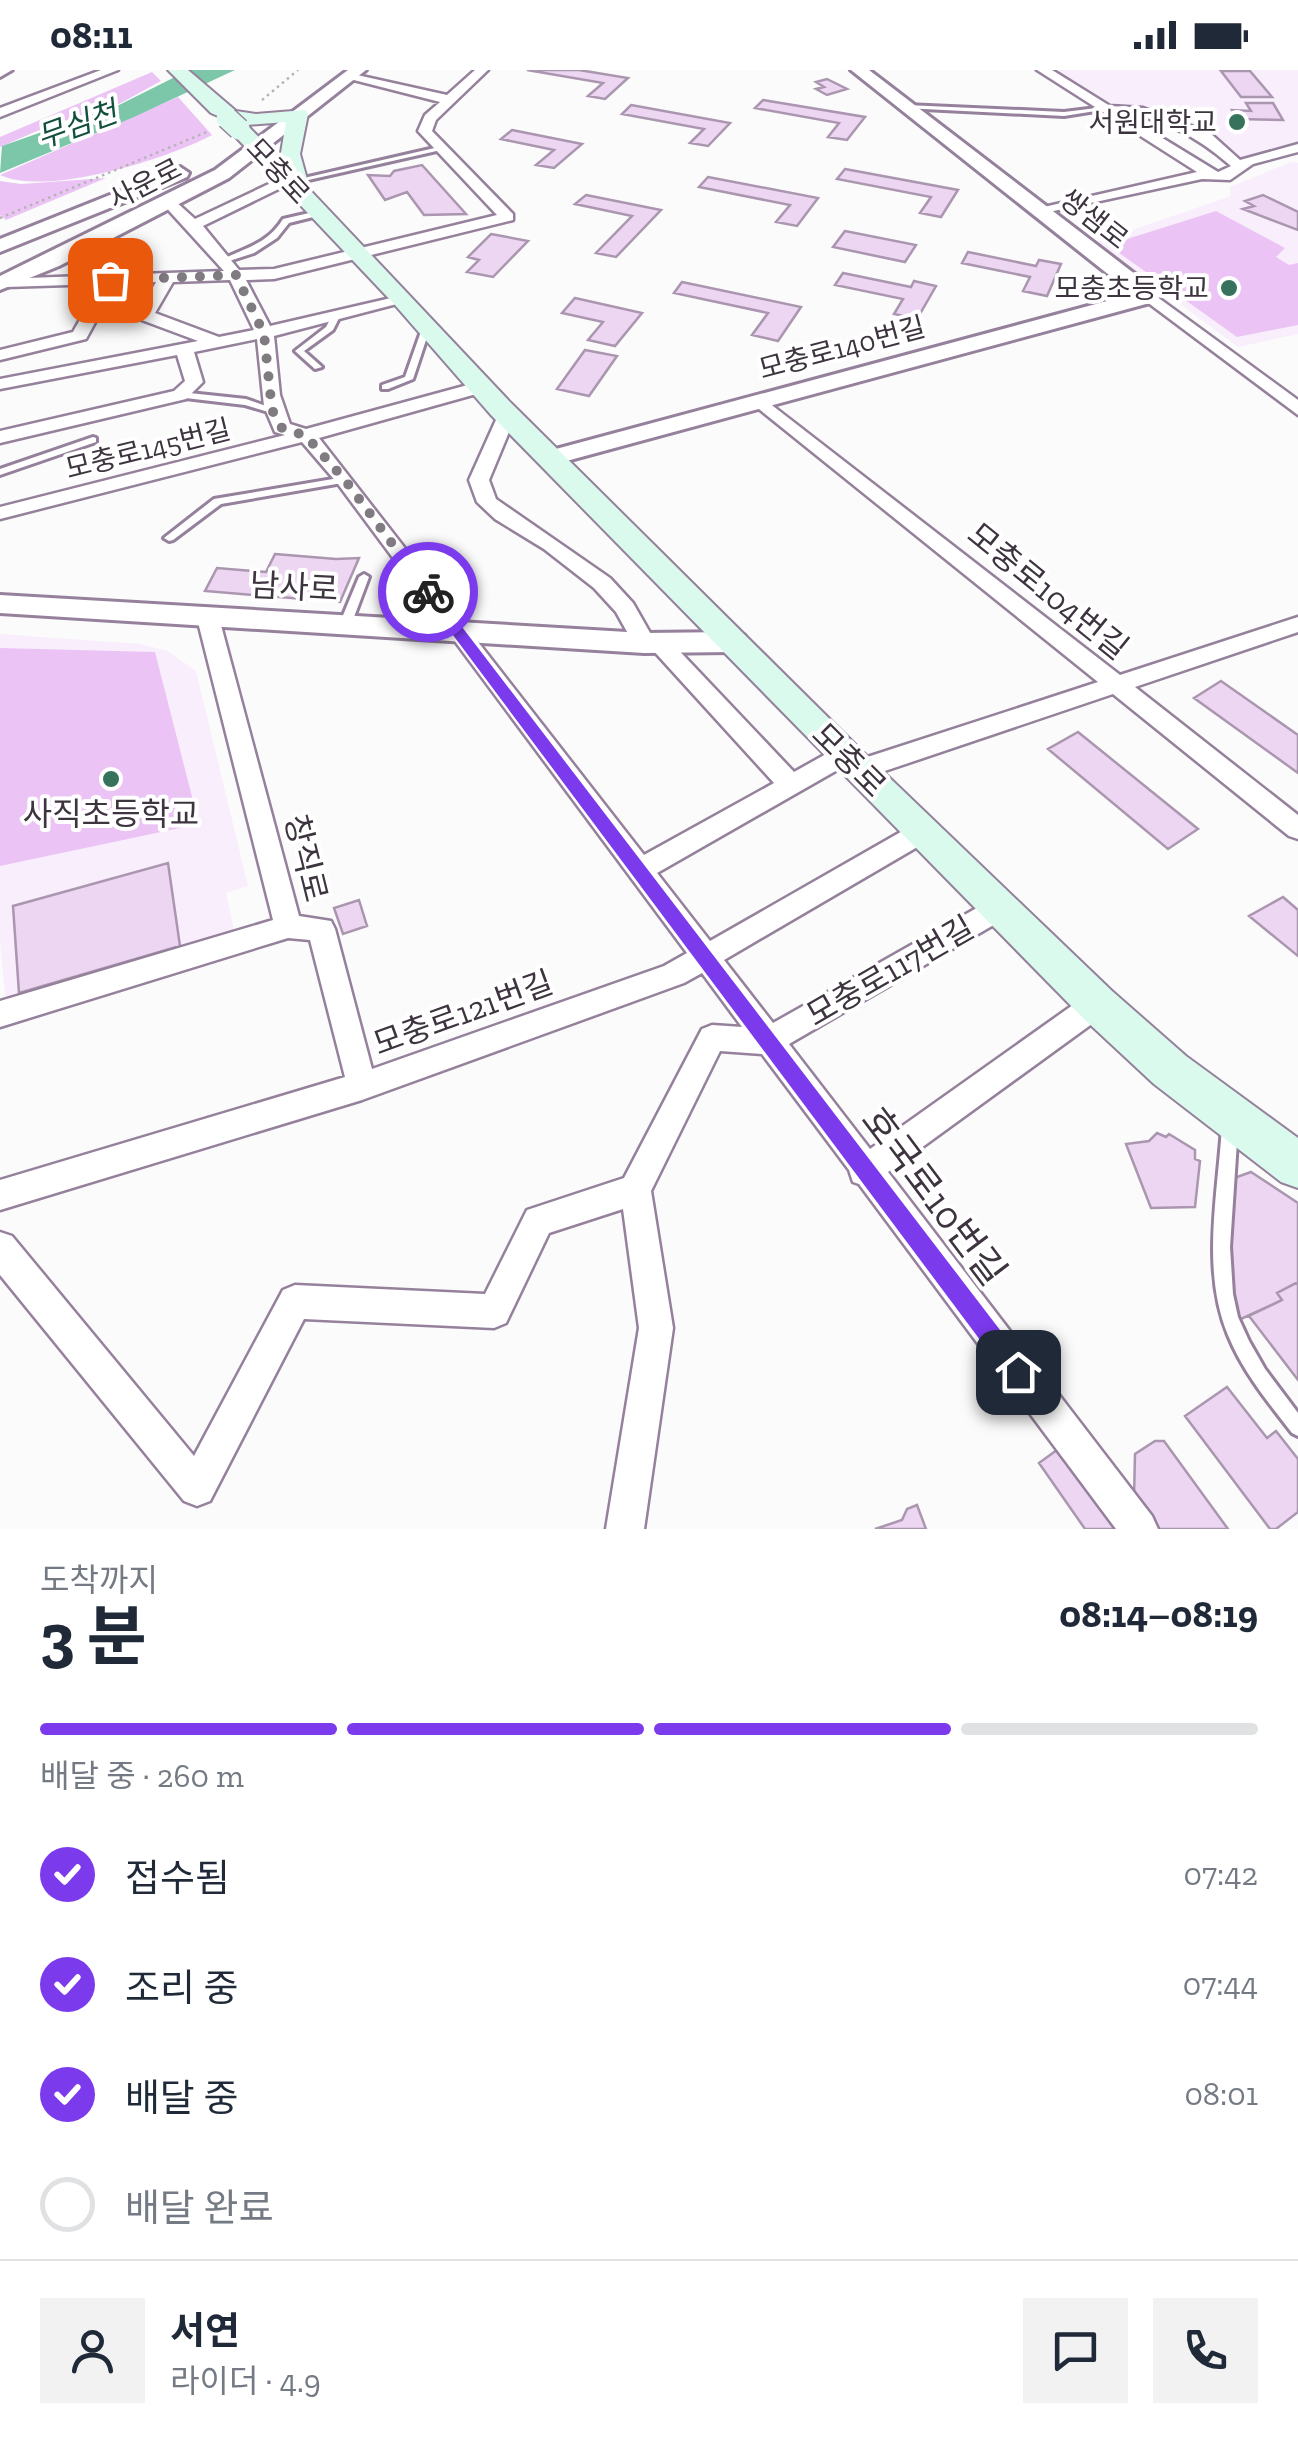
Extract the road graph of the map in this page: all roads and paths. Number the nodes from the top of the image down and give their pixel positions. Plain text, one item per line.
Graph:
1 (112, 70) edge
2 (177, 70) edge
3 (482, 70) edge
4 (859, 70) edge
5 (1044, 70) edge
6 (353, 73) edge
7 (450, 100) junction
8 (906, 107) junction
9 (1105, 109) junction
10 (0, 113) edge
11 (298, 114) junction
12 (238, 134) junction
13 (1298, 148) edge
14 (439, 149) junction
15 (202, 162) dead end
16 (1240, 168) junction
17 (113, 170) dead end
18 (1214, 176) junction
19 (300, 192) junction
20 (169, 203) junction
21 (1040, 212) junction
22 (0, 218) edge
23 (192, 226) junction
24 (0, 246) edge
25 (358, 256) junction
26 (230, 268) junction
27 (166, 278) junction
28 (110, 280) junction
29 (3, 283) edge
30 (1149, 296) junction
31 (416, 312) junction
32 (336, 316) junction
33 (264, 334) junction
34 (218, 342) junction
35 (184, 349) junction
36 (1, 354) edge
37 (318, 367) dead end
38 (21, 380) junction
39 (0, 384) edge
40 (385, 387) dead end
41 (481, 387) junction
42 (180, 395) junction
43 (760, 401) junction
44 (1298, 409) edge
45 (272, 410) junction
46 (507, 415) junction
47 (306, 436) junction
48 (0, 437) edge
49 (93, 440) dead end
50 (550, 458) junction
51 (0, 472) edge
52 (345, 480) junction
53 (0, 512) edge
54 (169, 538) dead end
55 (364, 577) dead end
56 (0, 604) edge
57 (208, 618) junction
58 (1298, 624) edge
59 (346, 625) junction
60 (457, 630) junction
61 (734, 642) junction
62 (652, 644) junction
63 (1116, 687) junction
64 (851, 762) junction
65 (791, 784) junction
66 (1298, 829) edge
67 (922, 832) junction
68 (640, 870) junction
69 (1000, 908) junction
70 (288, 926) junction
71 (706, 956) junction
72 (1098, 1004) junction
73 (0, 1014) edge
74 (767, 1041) junction
75 (362, 1086) junction
76 (1230, 1118) junction
77 (1298, 1166) edge
78 (864, 1171) junction
79 (634, 1190) junction
80 (0, 1196) edge
81 (0, 1248) edge
82 (1298, 1427) edge
83 (625, 1529) edge
84 (1138, 1529) edge

1 - 10 street
2 - 12 main road, 모충로
3 - 7 street
4 - 8 street, 쌍샘로
5 - 9 street
6 - 7 street
6 - 11 street, 사운로
7 - 14 street
8 - 9 lane
8 - 21 street, 쌍샘로
9 - 16 street
9 - 18 street
11 - 12 street, 사운로
11 - 12 main road
11 - 19 main road
12 - 19 main road, 모충로
12 - 20 street, 사운로
13 - 16 street
14 - 19 lane
14 - 25 street
15 - 24 street
16 - 18 street
17 - 22 path
18 - 21 street
19 - 23 street
19 - 25 main road, 모충로
19 - 26 lane, 모충로
20 - 23 street
20 - 29 street, 사운로
21 - 30 street, 쌍샘로
23 - 26 street
25 - 26 street
25 - 31 main road, 모충로
26 - 27 street
26 - 33 street
27 - 28 street
27 - 34 street
28 - 29 street
28 - 36 street
30 - 43 street, 모충로140번길
30 - 44 street, 쌍샘로
31 - 32 street
31 - 40 lane
31 - 41 main road, 모충로
32 - 33 street
32 - 37 lane
33 - 34 street
33 - 45 street
34 - 35 street
35 - 38 street
35 - 42 street
36 - 38 street
38 - 39 street
41 - 46 main road, 모충로
41 - 47 street, 모충로145번길
42 - 45 lane
42 - 48 street
43 - 50 street, 모충로140번길
43 - 63 street, 모충로104번길
45 - 47 street, 호국로10번길
46 - 50 main road, 모충로
46 - 62 street
47 - 52 street, 호국로10번길
47 - 53 street, 모충로145번길
49 - 51 lane
50 - 61 main road, 모충로
52 - 54 lane
52 - 60 street, 호국로10번길
55 - 59 lane
56 - 57 street, 남사로
57 - 59 street, 남사로
57 - 70 street, 창직로
58 - 63 street
59 - 60 street, 남사로
60 - 62 street, 남사로
60 - 68 street, 호국로10번길
61 - 62 street, 남사로
61 - 64 main road, 모충로
62 - 65 street
63 - 64 street
63 - 66 street, 모충로104번길
64 - 65 street
64 - 67 main road, 모충로
65 - 68 street
67 - 69 main road, 모충로
67 - 71 street, 모충로121번길
68 - 71 street, 호국로10번길
69 - 72 main road, 모충로
69 - 74 street, 모충로117번길
70 - 73 street
70 - 75 street, 창직로
71 - 74 street, 호국로10번길
71 - 75 street, 모충로121번길
72 - 76 main road, 모충로
72 - 78 street
74 - 78 street, 호국로10번길
74 - 79 street, 모충로117번길
75 - 80 street, 모충로121번길
76 - 77 main road, 모충로
76 - 82 lane
78 - 84 street, 호국로10번길
79 - 81 street
79 - 83 street

